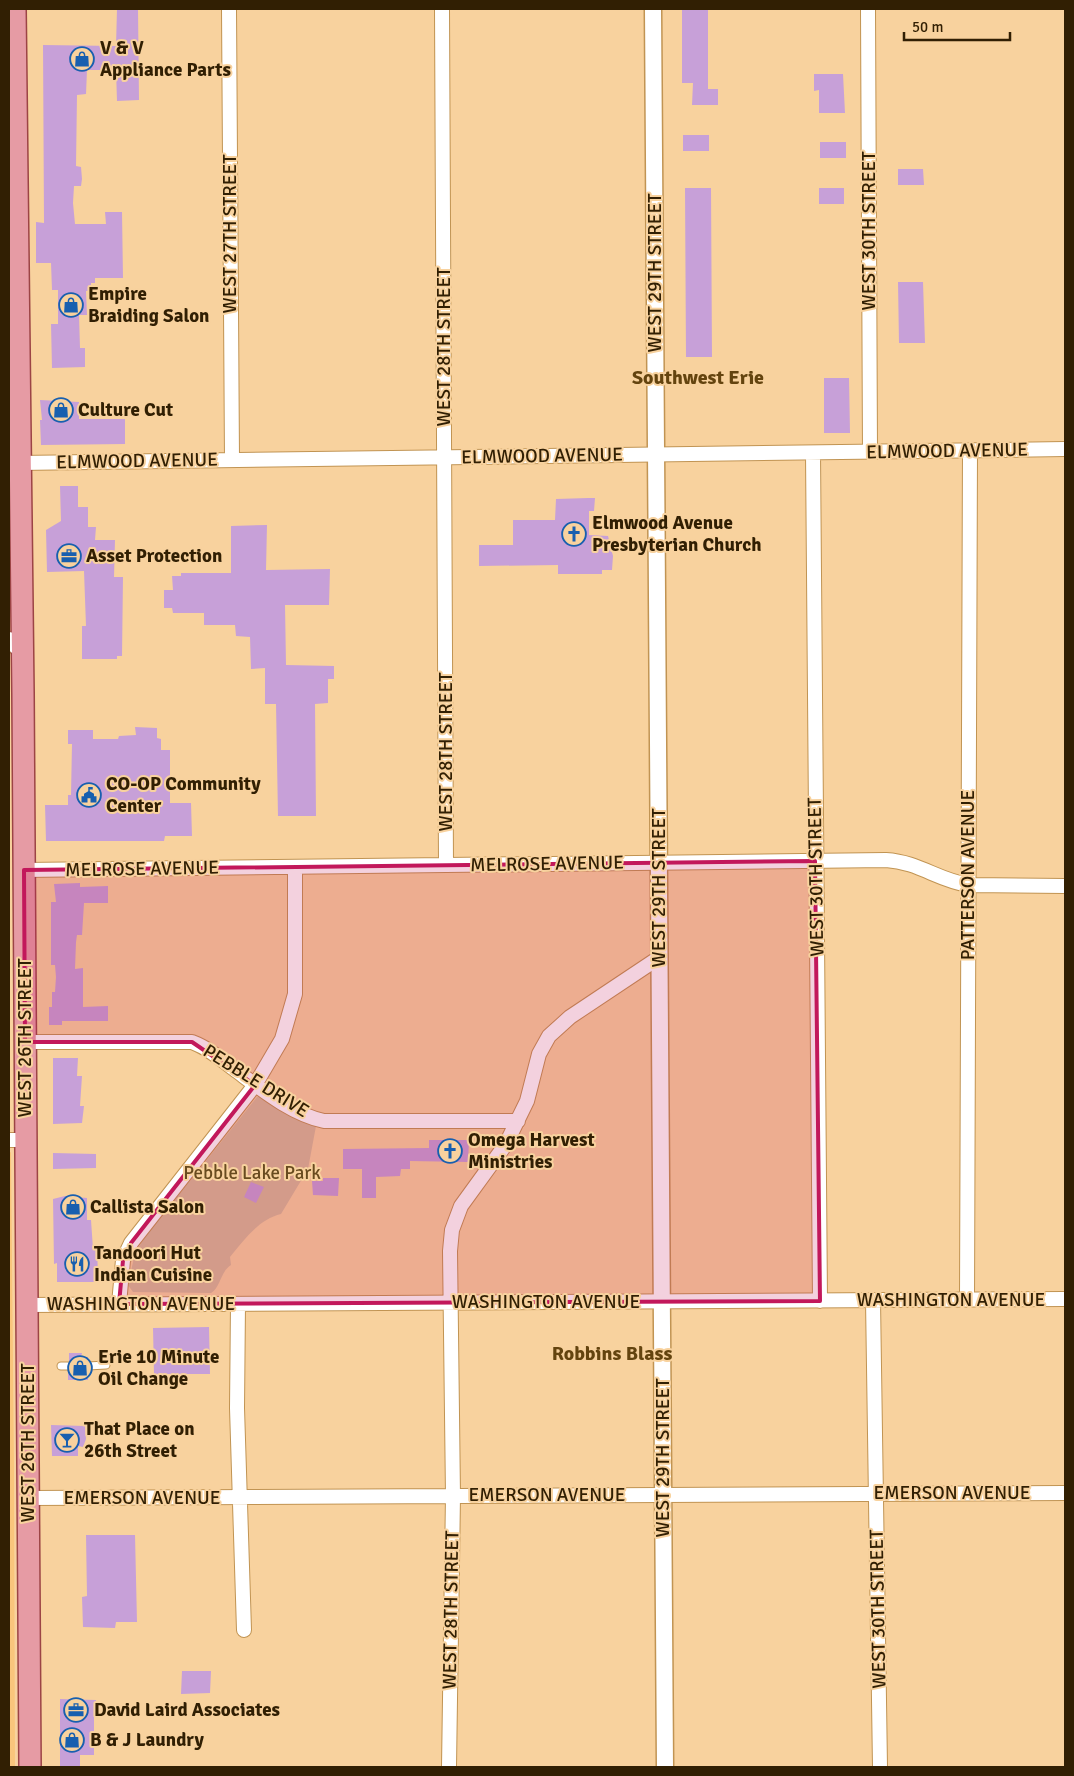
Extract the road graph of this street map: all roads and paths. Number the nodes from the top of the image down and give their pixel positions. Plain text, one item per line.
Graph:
1 (15, 9) edge
2 (228, 9) edge
3 (442, 9) edge
4 (653, 9) edge
5 (868, 9) edge
6 (12, 246) edge
7 (1065, 449) edge
8 (970, 451) junction
9 (870, 452) junction
10 (813, 453) junction
11 (656, 455) junction
12 (444, 457) junction
13 (232, 460) junction
14 (19, 463) junction
15 (15, 645) edge
16 (815, 861) junction
17 (659, 863) junction
18 (446, 865) junction
19 (295, 867) junction
20 (24, 870) junction
21 (968, 885) junction
22 (1065, 886) edge
23 (660, 957) junction
24 (25, 1042) junction
25 (254, 1085) junction
26 (518, 1121) junction
27 (17, 1140) edge
28 (1065, 1299) edge
29 (820, 1300) junction
30 (873, 1300) junction
31 (967, 1300) junction
32 (662, 1301) junction
33 (451, 1303) junction
34 (119, 1304) junction
35 (238, 1304) junction
36 (27, 1305) junction
37 (106, 1365) dead end
38 (88, 1366) dead end
39 (1065, 1493) edge
40 (877, 1494) junction
41 (664, 1495) junction
42 (453, 1496) junction
43 (242, 1497) junction
44 (28, 1498) junction
45 (244, 1630) dead end
46 (30, 1767) edge
47 (450, 1767) edge
48 (665, 1767) edge
49 (880, 1767) edge

1 - 6 main road, WEST 26TH STREET
2 - 13 street, WEST 27TH STREET
3 - 12 street, WEST 28TH STREET
4 - 11 street, WEST 29TH STREET
5 - 9 street, WEST 30TH STREET
6 - 14 main road, WEST 26TH STREET
7 - 8 street, ELMWOOD AVENUE
8 - 9 street, ELMWOOD AVENUE
8 - 21 street, PATTERSON AVENUE
9 - 10 street, ELMWOOD AVENUE
10 - 11 street, ELMWOOD AVENUE
10 - 16 street, WEST 30TH STREET
11 - 12 street, ELMWOOD AVENUE
11 - 17 street, WEST 29TH STREET
12 - 13 street, ELMWOOD AVENUE
12 - 18 street, WEST 28TH STREET
13 - 14 street, ELMWOOD AVENUE
14 - 15 main road, WEST 26TH STREET
15 - 20 main road, WEST 26TH STREET
16 - 17 street, MELROSE AVENUE
16 - 21 street, MELROSE AVENUE
16 - 29 street, WEST 30TH STREET
17 - 18 street, MELROSE AVENUE
17 - 23 street, WEST 29TH STREET
18 - 19 street, MELROSE AVENUE
19 - 20 street, MELROSE AVENUE
19 - 25 street
20 - 24 main road, WEST 26TH STREET
21 - 22 street, MELROSE AVENUE
21 - 31 street, PATTERSON AVENUE
23 - 26 street, WEST 28TH STREET
23 - 32 street, WEST 29TH STREET
24 - 25 street, PEBBLE DRIVE
24 - 27 main road, WEST 26TH STREET
25 - 26 street, PEBBLE DRIVE
25 - 34 street
26 - 33 street, WEST 28TH STREET
27 - 36 main road, WEST 26TH STREET
28 - 31 street, WASHINGTON AVENUE
29 - 30 street, WASHINGTON AVENUE
29 - 32 street, WASHINGTON AVENUE
30 - 31 street, WASHINGTON AVENUE
30 - 40 street, WEST 30TH STREET
32 - 33 street, WASHINGTON AVENUE
32 - 41 street, WEST 29TH STREET
33 - 35 street, WASHINGTON AVENUE
33 - 42 street, WEST 28TH STREET
34 - 35 street, WASHINGTON AVENUE
34 - 36 street, WASHINGTON AVENUE
35 - 43 street
36 - 44 main road, WEST 26TH STREET
37 - 38 lane
39 - 40 street, EMERSON AVENUE
40 - 41 street, EMERSON AVENUE
40 - 49 street, WEST 30TH STREET
41 - 42 street, EMERSON AVENUE
41 - 48 street, WEST 29TH STREET
42 - 43 street, EMERSON AVENUE
42 - 47 street, WEST 28TH STREET
43 - 44 street, EMERSON AVENUE
43 - 45 street
44 - 46 main road, WEST 26TH STREET

